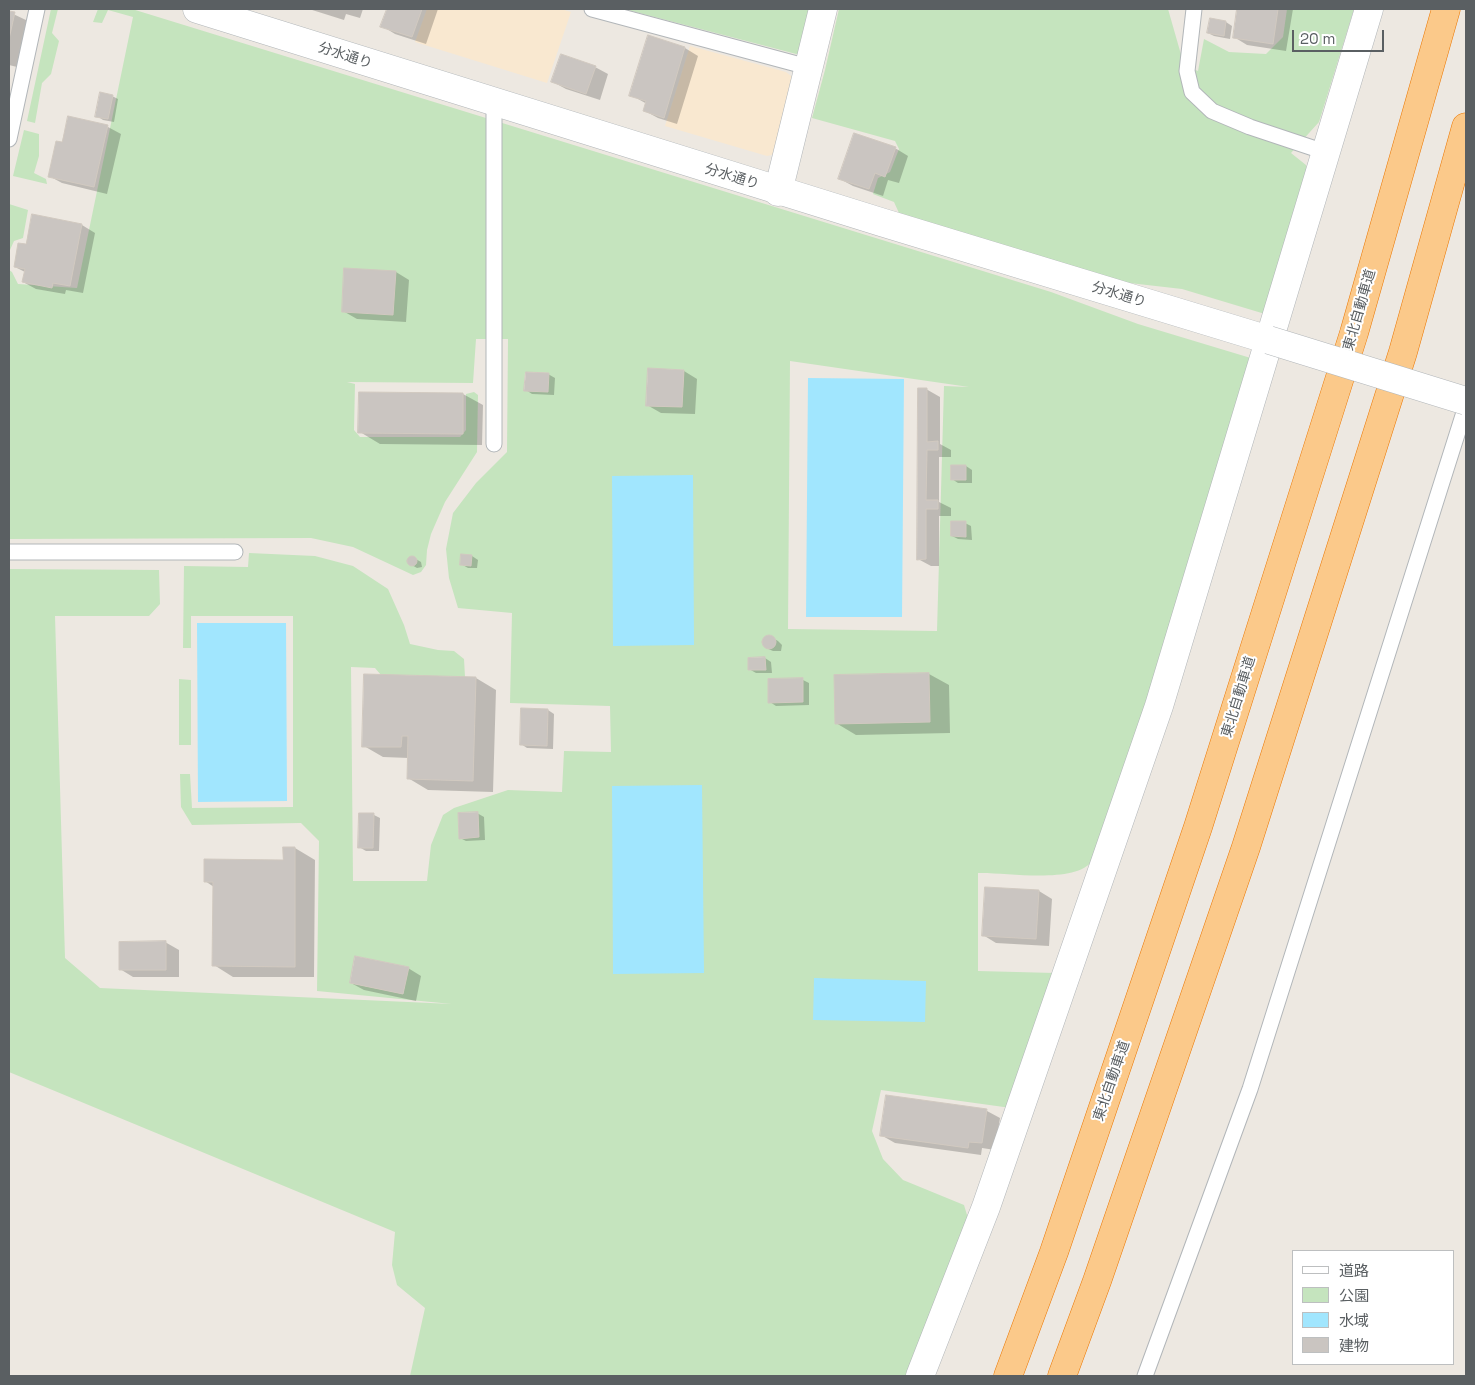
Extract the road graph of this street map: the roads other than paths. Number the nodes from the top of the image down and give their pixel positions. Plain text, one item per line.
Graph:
1 (37, 9) edge
2 (197, 9) edge
3 (592, 9) edge
4 (823, 9) edge
5 (1194, 9) edge
6 (1368, 9) edge
7 (1446, 9) edge
8 (808, 67) junction
9 (494, 104) junction
10 (1466, 127) edge
11 (9, 139) edge
12 (1325, 152) junction
13 (778, 192) junction
14 (1269, 340) junction
15 (1466, 401) edge
16 (1466, 406) edge
17 (494, 444) dead end
18 (9, 552) edge
19 (236, 552) dead end
20 (920, 1376) edge
21 (1008, 1376) edge
22 (1062, 1376) edge
23 (1145, 1376) edge

1 - 11 lane
2 - 9 street, 分水通り
3 - 8 lane
4 - 8 street
5 - 12 lane
6 - 12 street
7 - 21 highway, 東北自動車道
8 - 13 street
9 - 13 street, 分水通り
9 - 17 lane
10 - 22 highway
12 - 14 street
13 - 14 street, 分水通り
14 - 15 street, 分水通り, bridge
14 - 20 street
16 - 23 lane
18 - 19 lane

